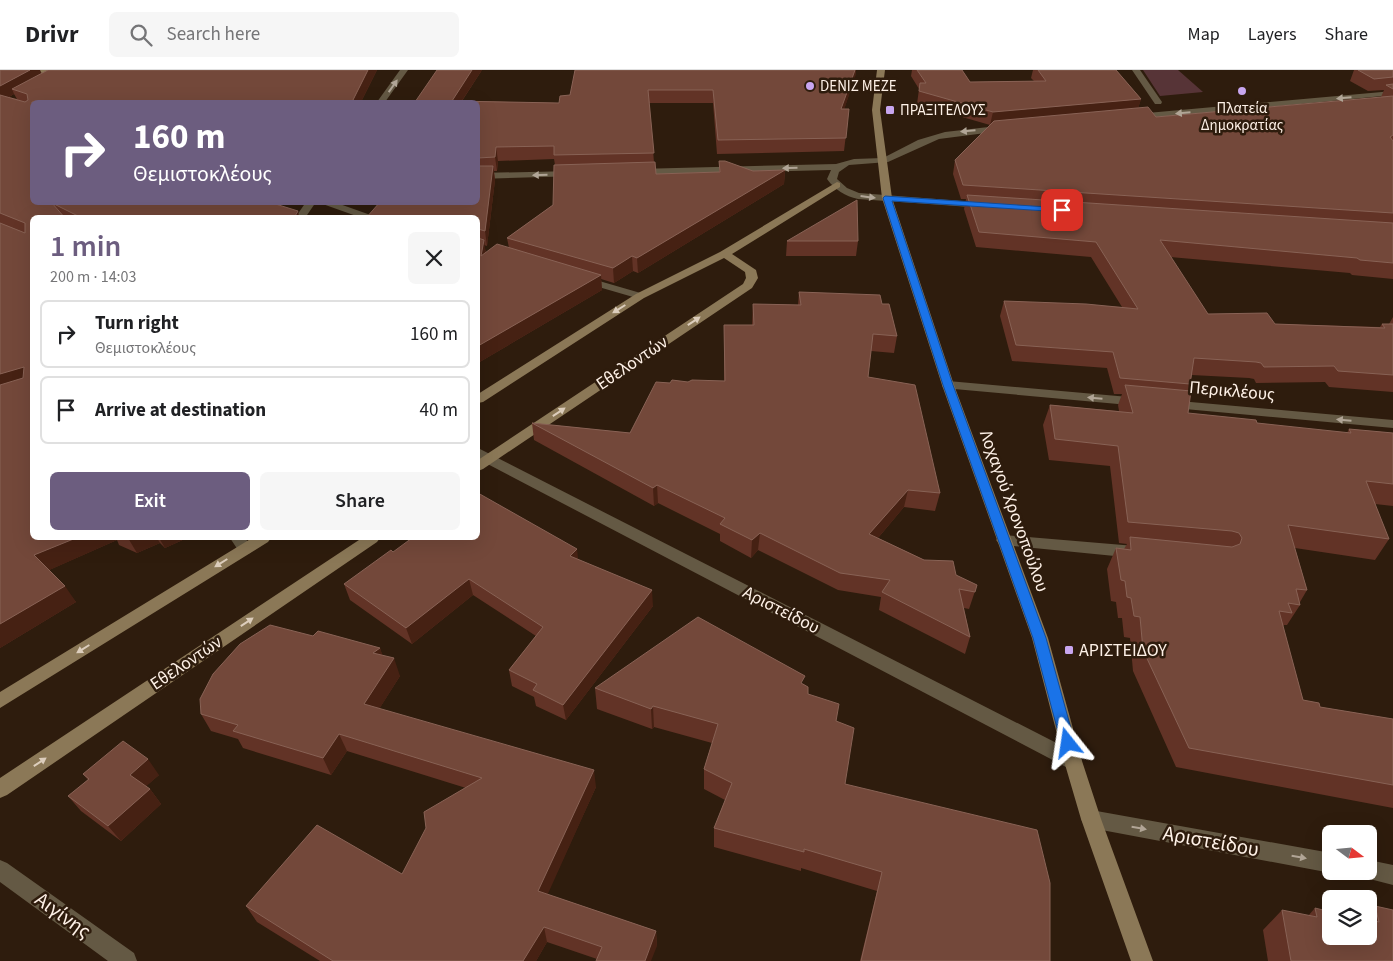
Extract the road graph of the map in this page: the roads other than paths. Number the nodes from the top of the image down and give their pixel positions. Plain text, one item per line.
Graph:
1 (404, 70) edge
2 (882, 70) edge
3 (1136, 70) edge
4 (0, 71) edge
5 (72, 71) edge
6 (53, 79) edge
7 (1393, 93) edge
8 (382, 100) edge
9 (1158, 102) dead end
10 (1128, 118) edge
11 (1020, 127) edge
12 (883, 161) junction
13 (838, 167) junction
14 (624, 173) edge
15 (585, 174) edge
16 (480, 176) edge
17 (836, 185) junction
18 (887, 198) junction
19 (332, 205) edge
20 (996, 206) edge
21 (364, 215) edge
22 (724, 254) junction
23 (573, 276) edge
24 (640, 296) junction
25 (948, 385) junction
26 (480, 398) edge
27 (1393, 424) edge
28 (481, 459) edge
29 (254, 540) edge
30 (369, 540) edge
31 (1004, 540) junction
32 (241, 543) edge
33 (1154, 554) edge
34 (0, 701) edge
35 (1072, 761) junction
36 (0, 789) edge
37 (1091, 819) junction
38 (1322, 861) edge
39 (0, 870) edge
40 (1378, 872) edge
41 (1393, 874) edge
42 (126, 961) edge
43 (1142, 961) edge

8 -> 1 street
2 - 12 street, Λοχαγού Χρονοπούλου
3 - 9 street
4 - 5 street
5 - 6 street
7 -> 10 street
11 -> 12 street
12 - 13 street
12 - 18 street, Λοχαγού Χρονοπούλου
13 -> 14 street
13 - 17 street
15 -> 16 street
17 -> 18 street
17 - 22 street
18 - 20 street
18 - 25 street, Λοχαγού Χρονοπούλου
19 - 21 street
22 - 24 street
28 -> 22 street, Εθελοντών
23 - 24 street
24 -> 26 street
27 -> 25 street, Περικλέους
25 - 31 street, Λοχαγού Χρονοπούλου
28 - 35 street, Αριστείδου
29 - 32 street
36 -> 30 street, Εθελοντών
31 - 33 street
31 - 35 street, Λοχαγού Χρονοπούλου
32 -> 34 street
35 - 37 street, Λοχαγού Χρονοπούλου
37 -> 38 street, Αριστείδου
37 - 43 street, Λοχαγού Χρονοπούλου
39 - 42 street, Αιγίνης
40 - 41 street

